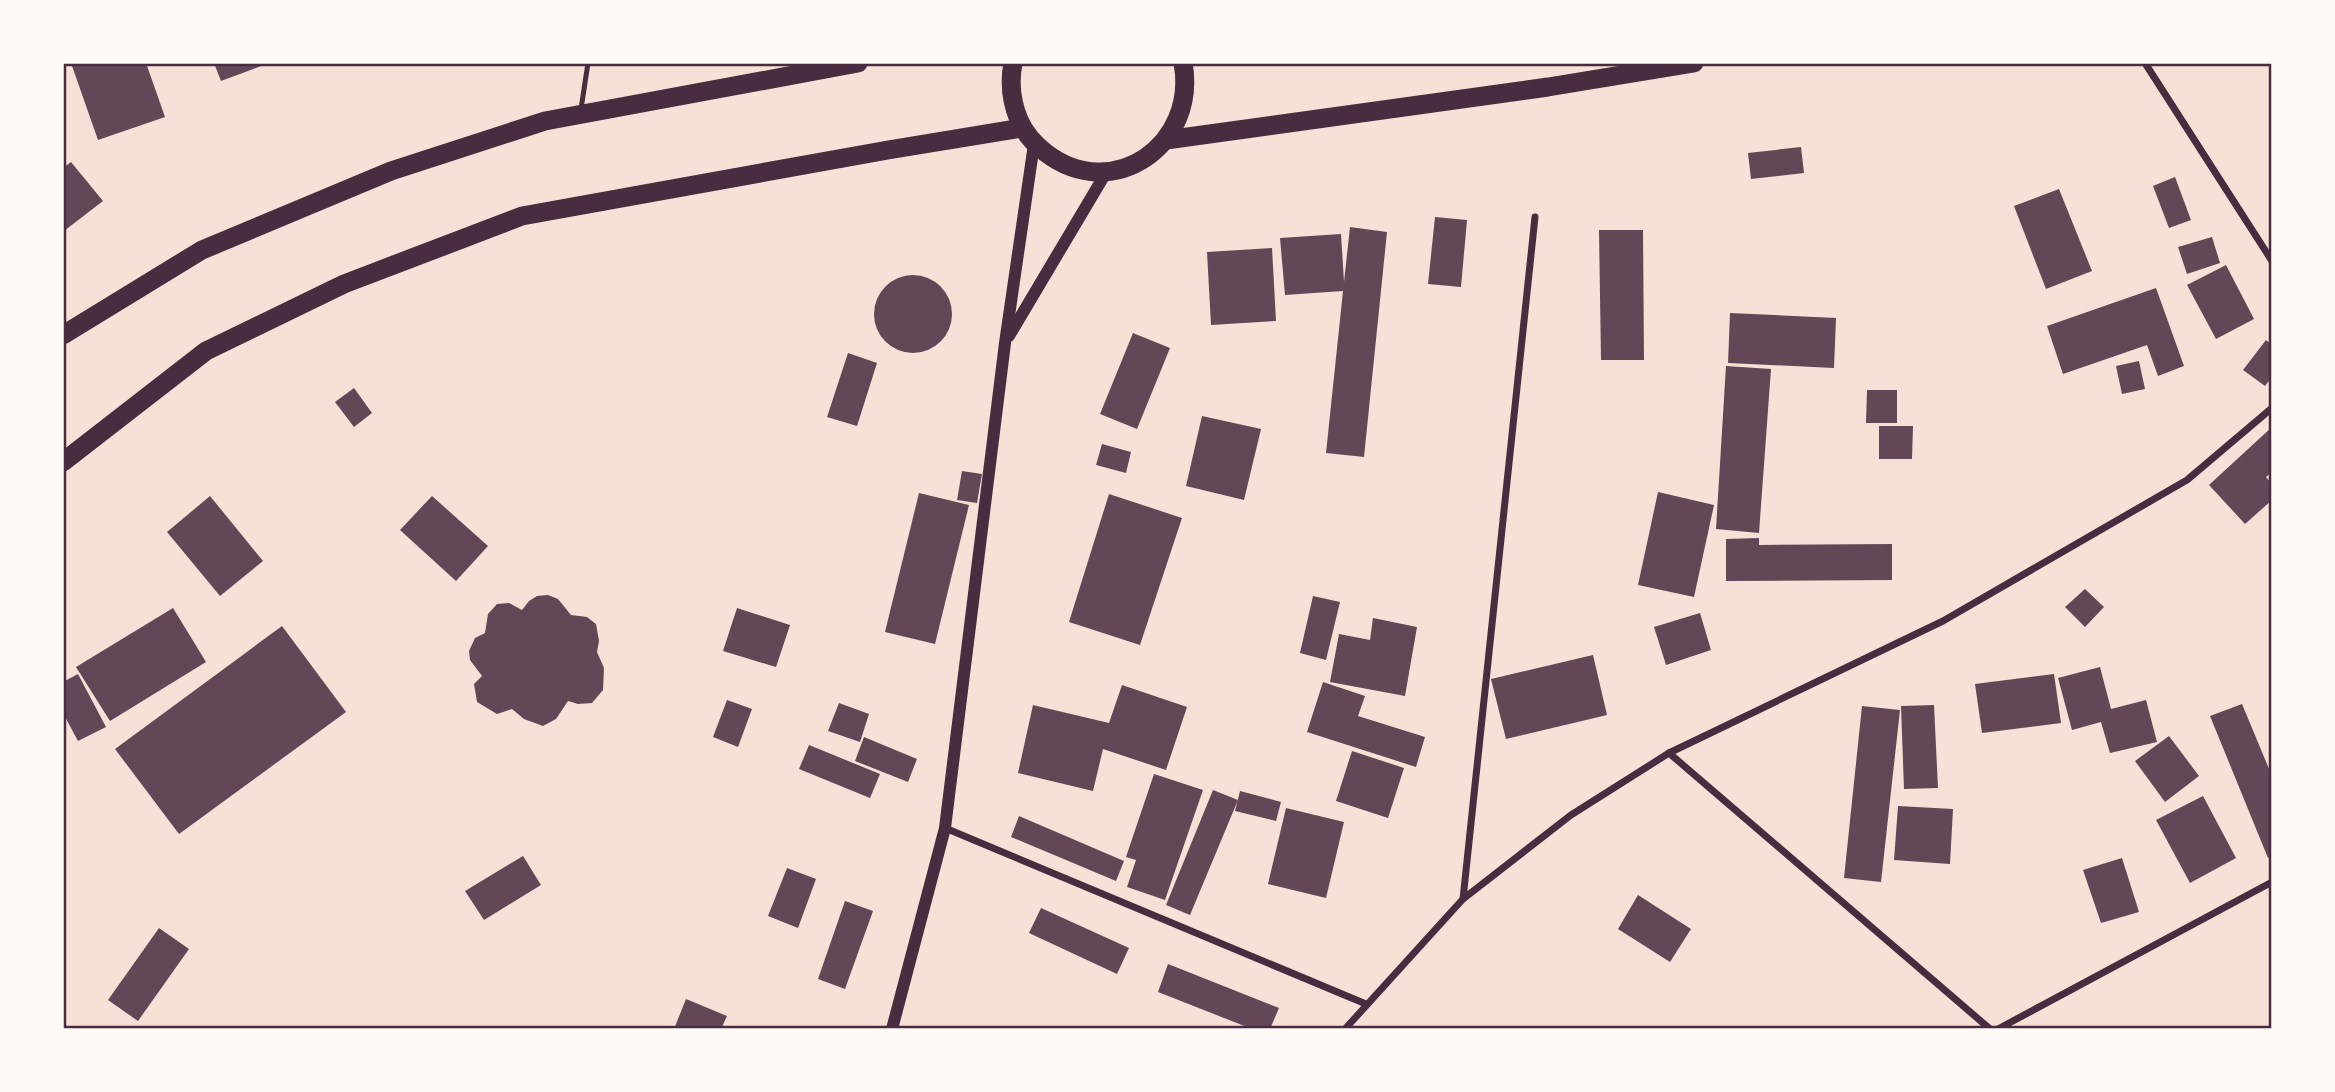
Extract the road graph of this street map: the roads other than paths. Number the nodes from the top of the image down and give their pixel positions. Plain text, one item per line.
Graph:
1 (588, 63) edge
2 (858, 63) edge
3 (1013, 63) edge
4 (1183, 63) edge
5 (1694, 63) edge
6 (2145, 63) edge
7 (580, 115) junction
8 (1022, 128) junction
9 (1166, 140) junction
10 (1034, 145) junction
11 (1107, 171) junction
12 (1535, 217) dead end
13 (2272, 261) edge
14 (63, 335) edge
15 (1005, 342) junction
16 (2272, 408) edge
17 (63, 461) edge
18 (1669, 753) junction
19 (945, 828) junction
20 (2272, 883) edge
21 (1463, 899) junction
22 (1366, 1004) junction
23 (892, 1029) edge
24 (1345, 1029) edge
25 (1990, 1029) edge
26 (1998, 1029) edge

1 - 7 lane
2 - 7 highway
3 - 8 highway
4 - 9 highway
5 - 9 highway
6 - 13 street
7 - 14 highway
8 - 10 highway
8 - 17 highway
9 - 11 highway
10 - 11 highway
10 - 15 street
11 - 15 street
12 - 21 street
15 - 19 street
16 - 18 street
18 - 21 street
18 - 25 street
19 - 22 street
19 - 23 street
20 - 26 street
21 - 22 street
22 - 24 street

